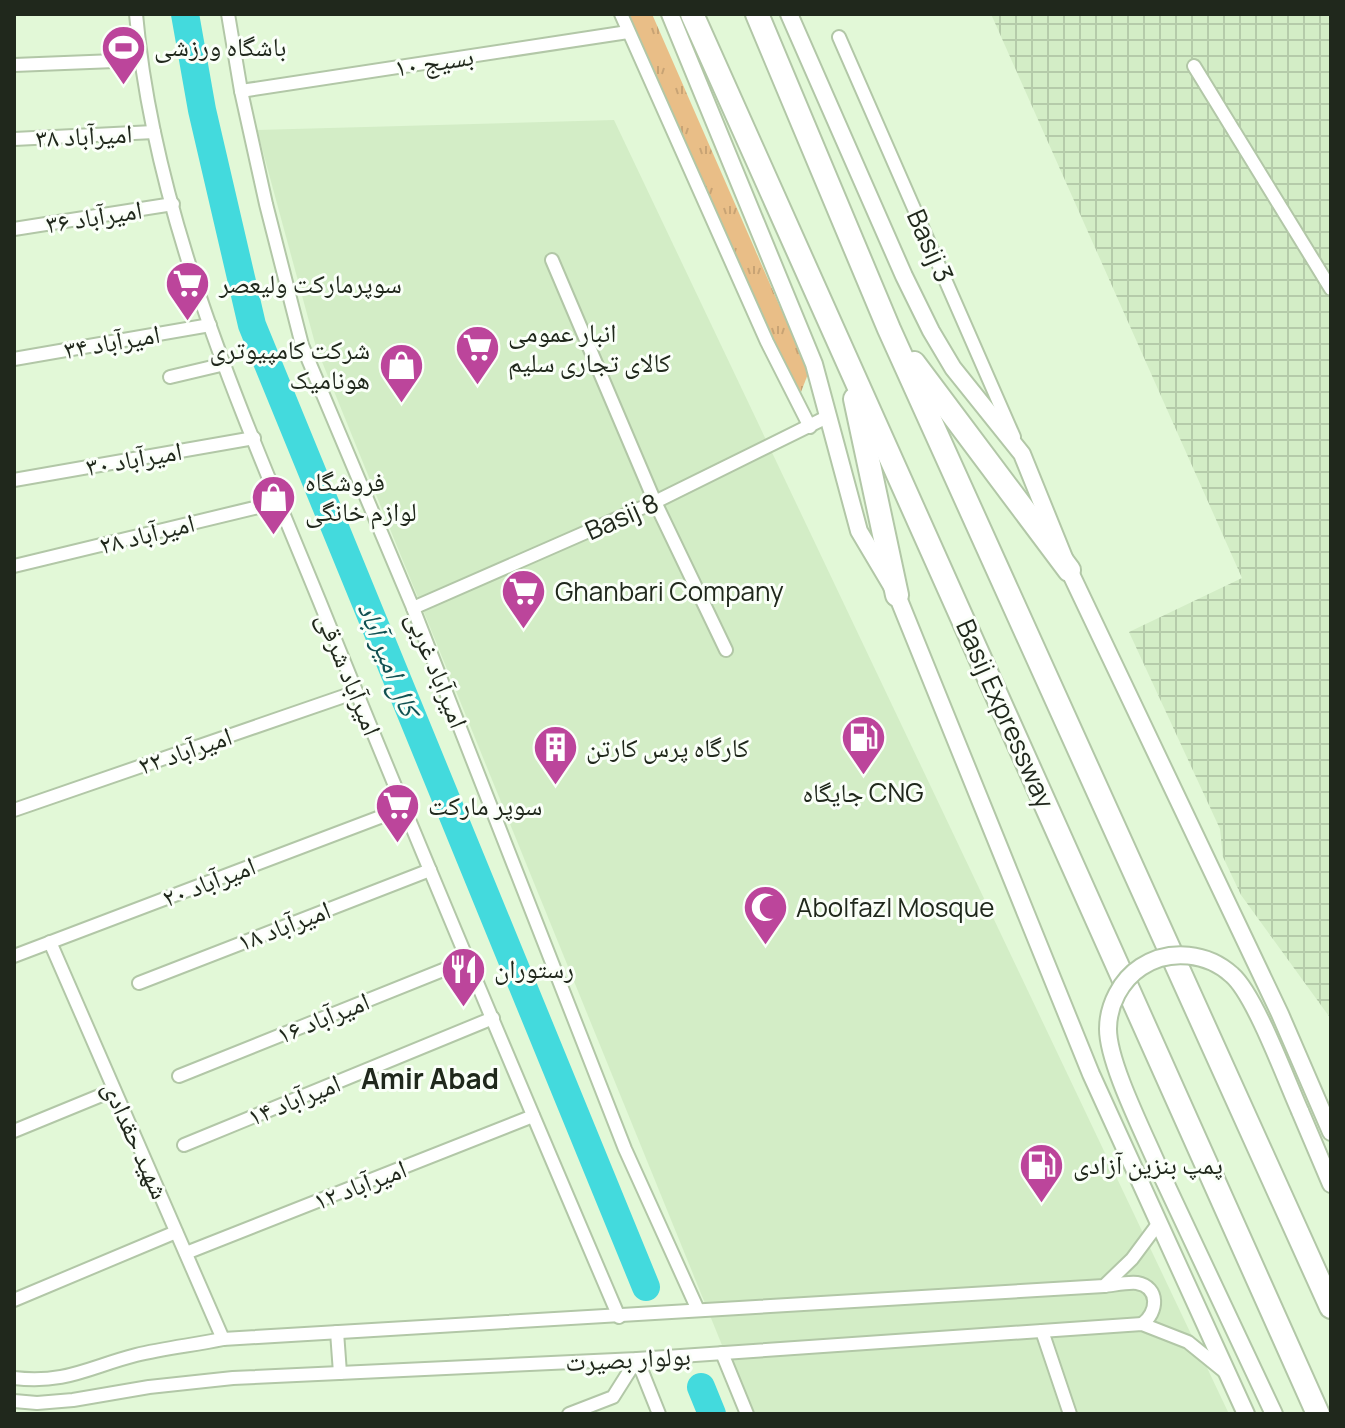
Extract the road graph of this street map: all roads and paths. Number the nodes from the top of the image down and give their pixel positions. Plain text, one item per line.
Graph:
1 (136, 14) edge
2 (228, 14) edge
3 (621, 14) edge
4 (670, 14) edge
5 (692, 14) edge
6 (757, 14) edge
7 (789, 14) edge
8 (628, 32) junction
9 (839, 37) dead end
10 (140, 60) junction
11 (14, 65) edge
12 (1194, 66) dead end
13 (241, 91) junction
14 (154, 132) junction
15 (14, 139) edge
16 (173, 204) junction
17 (14, 229) edge
18 (552, 260) dead end
19 (1331, 289) edge
20 (210, 325) junction
21 (889, 329) junction
22 (845, 355) junction
23 (14, 359) edge
24 (225, 364) junction
25 (170, 377) dead end
26 (827, 417) junction
27 (810, 427) junction
28 (254, 438) junction
29 (1022, 454) junction
30 (14, 480) edge
31 (279, 502) junction
32 (655, 502) junction
33 (14, 566) edge
34 (1069, 570) junction
35 (897, 595) junction
36 (413, 608) junction
37 (726, 650) dead end
38 (356, 692) junction
39 (404, 808) junction
40 (14, 810) edge
41 (430, 870) junction
42 (50, 942) junction
43 (14, 956) edge
44 (468, 960) junction
45 (139, 983) dead end
46 (493, 1018) junction
47 (179, 1076) dead end
48 (114, 1090) junction
49 (533, 1116) junction
50 (14, 1131) edge
51 (1331, 1132) edge
52 (184, 1145) dead end
53 (1331, 1184) edge
54 (1158, 1224) junction
55 (176, 1232) junction
56 (186, 1253) junction
57 (1104, 1286) junction
58 (14, 1300) edge
59 (1331, 1307) edge
60 (698, 1310) junction
61 (619, 1317) junction
62 (1142, 1324) junction
63 (1042, 1331) junction
64 (337, 1332) junction
65 (223, 1339) junction
66 (722, 1353) junction
67 (637, 1359) junction
68 (340, 1373) junction
69 (1228, 1374) junction
70 (14, 1378) edge
71 (14, 1401) edge
72 (569, 1414) edge
73 (659, 1414) edge
74 (747, 1414) edge
75 (1070, 1414) edge
76 (1246, 1414) edge
77 (1274, 1414) edge
78 (1318, 1414) edge

1 - 10 street, امیرآباد شرقی
2 - 13 street, امیرآباد غربی
3 - 8 street
4 - 26 main road
5 - 22 highway, Basij Expressway
6 - 21 highway, Basij Expressway
7 - 29 main road
8 - 13 street, بسیج ۱۰
8 - 27 street
9 - 29 street, Basij 3
10 - 11 street
10 - 14 street, امیرآباد شرقی
12 - 19 street
13 - 36 street, امیرآباد غربی
14 - 15 street, امیرآباد ۳۸
14 - 16 street, امیرآباد شرقی
16 - 17 street, امیرآباد ۳۶
16 - 20 street, امیرآباد شرقی
18 - 32 street
20 - 23 street, امیرآباد ۳۴
20 - 24 street, امیرآباد شرقی
21 - 34 highway
21 - 59 highway, Basij Expressway
22 - 35 highway
22 - 78 highway, Basij Expressway
24 - 25 street
24 - 28 street, امیرآباد شرقی
26 - 27 street, Basij 8
26 - 35 main road
27 - 32 street, Basij 8
28 - 30 street, امیرآباد ۳۰
28 - 31 street, امیرآباد شرقی
29 - 34 main road
31 - 33 street, امیرآباد ۲۸
31 - 38 street, امیرآباد شرقی
32 - 36 street, Basij 8
32 - 37 street
34 - 51 main road
35 - 54 main road
36 - 60 street, امیرآباد غربی
38 - 39 street, امیرآباد شرقی
38 - 40 street, امیرآباد ۲۲
39 - 41 street, امیرآباد شرقی
39 - 42 street, امیرآباد ۲۰
41 - 44 street, امیرآباد شرقی
41 - 45 street, امیرآباد ۱۸
42 - 43 street, امیرآباد ۲۰
42 - 48 street, شهید حقدادی
44 - 46 street, امیرآباد شرقی
44 - 47 street, امیرآباد ۱۶
46 - 49 street, امیرآباد شرقی
46 - 52 street, امیرآباد ۱۴
48 - 50 street
48 - 55 street, شهید حقدادی
49 - 56 street, امیرآباد ۱۲
49 - 61 street, امیرآباد شرقی
53 - 77 main road, bridge
54 - 57 street
54 - 69 main road
55 - 56 street, شهید حقدادی
55 - 58 street
56 - 65 street, شهید حقدادی
57 - 60 street, بولوار بصیرت
57 - 62 street, بولوار بصیرت
60 - 61 street, بولوار بصیرت
61 - 64 street, بولوار بصیرت
62 - 63 street, بولوار بصیرت
62 - 69 street, بولوار بصیرت
63 - 66 street, بولوار بصیرت
63 - 75 street
64 - 65 street, بولوار بصیرت
64 - 68 street
65 - 70 street, بولوار بصیرت
66 - 67 street, بولوار بصیرت
66 - 74 street
67 - 68 street, بولوار بصیرت
67 - 72 street
67 - 73 street
68 - 71 street, بولوار بصیرت
69 - 76 main road

